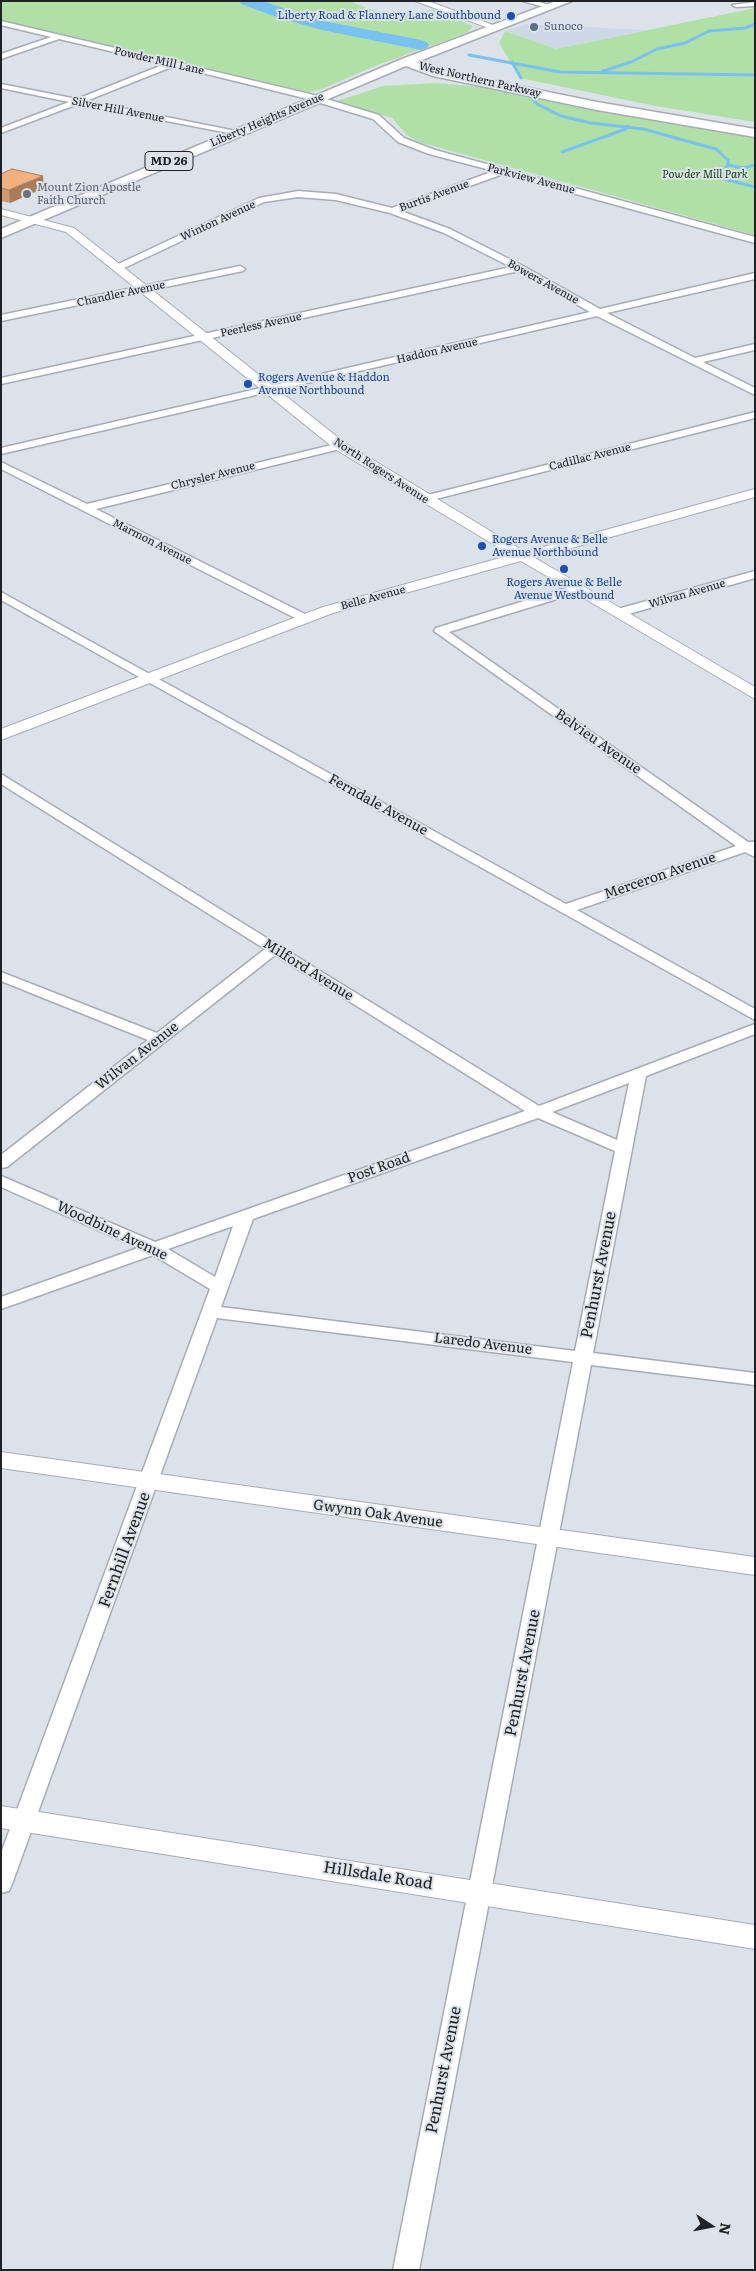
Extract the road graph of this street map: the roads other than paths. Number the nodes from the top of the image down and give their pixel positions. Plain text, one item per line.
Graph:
1 (418, 1) edge
2 (526, 1) edge
3 (567, 1) edge
4 (755, 4) edge
5 (736, 5) dead end
6 (551, 8) junction
7 (467, 20) junction
8 (1, 23) edge
9 (497, 28) junction
10 (474, 36) junction
11 (58, 37) junction
12 (460, 56) dead end
13 (1, 57) edge
14 (406, 62) junction
15 (173, 64) junction
16 (471, 67) dead end
17 (420, 80) dead end
18 (498, 81) junction
19 (389, 82) dead end
20 (1, 86) edge
21 (342, 89) junction
22 (316, 100) junction
23 (77, 101) junction
24 (755, 126) edge
25 (1, 131) edge
26 (236, 133) junction
27 (755, 133) edge
28 (503, 171) junction
29 (323, 195) joint
30 (53, 211) junction
31 (393, 211) junction
32 (1, 212) edge
33 (33, 220) junction
34 (70, 230) junction
35 (1, 234) edge
36 (755, 240) edge
37 (117, 268) junction
38 (520, 268) junction
39 (240, 269) dead end
40 (755, 276) edge
41 (144, 289) junction
42 (601, 314) junction
43 (1, 318) edge
44 (204, 337) junction
45 (755, 346) edge
46 (693, 361) junction
47 (1, 382) edge
48 (270, 389) junction
49 (755, 392) edge
50 (755, 415) edge
51 (340, 446) junction
52 (1, 451) edge
53 (1, 465) edge
54 (755, 493) edge
55 (424, 499) junction
56 (86, 508) junction
57 (522, 557) junction
58 (755, 574) edge
59 (576, 589) junction
60 (1, 595) edge
61 (618, 614) junction
62 (303, 618) junction
63 (150, 678) junction
64 (755, 694) edge
65 (1, 736) edge
66 (1, 778) edge
67 (752, 848) edge
68 (565, 909) junction
69 (274, 949) junction
70 (1, 976) edge
71 (755, 1015) edge
72 (755, 1028) edge
73 (159, 1039) junction
74 (638, 1075) junction
75 (538, 1112) junction
76 (623, 1148) junction
77 (1, 1163) edge
78 (1, 1181) edge
79 (246, 1215) junction
80 (155, 1249) junction
81 (219, 1287) junction
82 (1, 1303) edge
83 (210, 1311) junction
84 (583, 1356) junction
85 (755, 1379) edge
86 (1, 1460) edge
87 (150, 1482) junction
88 (550, 1538) junction
89 (755, 1566) edge
90 (13, 1819) edge
91 (1, 1884) edge
92 (478, 1892) junction
93 (755, 1937) edge
94 (406, 2270) edge

1 - 7 street
2 - 6 street
3 - 6 main road, MD 26
4 - 5 street
6 - 9 main road, MD 26
7 - 9 street
7 - 10 street
8 - 11 street, Powder Mill Lane
9 - 10 main road, MD 26
10 - 12 main road
10 - 14 main road, Liberty Heights Avenue / MD 26
11 - 13 street
11 - 15 street, Powder Mill Lane
14 - 18 main road, West Northern Parkway
14 - 21 main road, Liberty Heights Avenue / MD 26
15 - 22 street, Powder Mill Lane
15 - 23 street
16 - 18 main road
17 - 18 main road
18 - 24 main road, West Northern Parkway
18 - 27 main road, West Northern Parkway
19 - 21 main road
20 - 23 street, Silver Hill Avenue
21 - 22 main road, Liberty Heights Avenue / MD 26
22 - 26 main road, Liberty Heights Avenue / MD 26
22 - 28 street, Parkview Avenue
23 - 25 street
23 - 26 street, Silver Hill Avenue
26 - 30 main road, Liberty Heights Avenue / MD 26
28 - 31 street, Burtis Avenue
28 - 36 street, Parkview Avenue
29 - 31 street, Bowers Avenue
29 - 37 street, Winton Avenue
30 - 33 main road, Liberty Heights Avenue / MD 26
30 - 34 street
31 - 38 street, Bowers Avenue
32 - 33 street, North Rogers Avenue
33 - 34 street, North Rogers Avenue
33 - 35 main road, Liberty Heights Avenue / MD 26
34 - 37 street, North Rogers Avenue
37 - 41 street, North Rogers Avenue
38 - 42 street, Bowers Avenue
38 - 44 street, Peerless Avenue
39 - 41 street, Chandler Avenue
40 - 42 street, Haddon Avenue
41 - 43 street, Chandler Avenue
41 - 44 street, North Rogers Avenue
42 - 46 street, Bowers Avenue
42 - 48 street, Haddon Avenue
44 - 47 street, Peerless Avenue
44 - 48 street, North Rogers Avenue
45 - 46 street
46 - 49 street, Bowers Avenue
48 - 51 street, North Rogers Avenue
48 - 52 street, Haddon Avenue
50 - 55 street, Cadillac Avenue
51 - 55 street, North Rogers Avenue
51 - 56 street, Chrysler Avenue
53 - 56 street, Marmon Avenue
54 - 57 street, Belle Avenue
55 - 57 street, North Rogers Avenue
56 - 62 street, Marmon Avenue
57 - 59 street, North Rogers Avenue
57 - 62 street, Belle Avenue
58 - 61 street, Wilvan Avenue
59 - 61 street, North Rogers Avenue
59 - 67 street, Belvieu Avenue
60 - 63 street, Ferndale Avenue
61 - 64 street, North Rogers Avenue
62 - 63 street, Belle Avenue
63 - 65 street, Belle Avenue
63 - 68 street, Ferndale Avenue
66 - 69 street, Milford Avenue
67 - 68 street, Merceron Avenue
68 - 71 street, Ferndale Avenue
69 - 73 street, Wilvan Avenue
69 - 75 street, Milford Avenue
70 - 73 street
72 - 74 street, Post Road
73 - 77 street, Wilvan Avenue
74 - 75 street, Post Road
74 - 76 street, Penhurst Avenue
75 - 76 street, Milford Avenue
75 - 79 street, Post Road
76 - 84 street, Penhurst Avenue
78 - 80 street, Woodbine Avenue
79 - 80 street, Post Road
79 - 81 street, Fernhill Avenue
80 - 81 street, Woodbine Avenue
80 - 82 street, Post Road
81 - 83 street, Fernhill Avenue
83 - 84 street, Laredo Avenue
83 - 87 street, Fernhill Avenue
84 - 85 street, Laredo Avenue
84 - 88 street, Penhurst Avenue
86 - 87 street, Gwynn Oak Avenue
87 - 88 street, Gwynn Oak Avenue
87 - 90 street, Fernhill Avenue
88 - 89 street, Gwynn Oak Avenue
88 - 92 street, Penhurst Avenue
90 - 91 street, Fernhill Avenue
90 - 92 street, Hillsdale Road
92 - 93 street, Hillsdale Road
92 - 94 street, Penhurst Avenue

